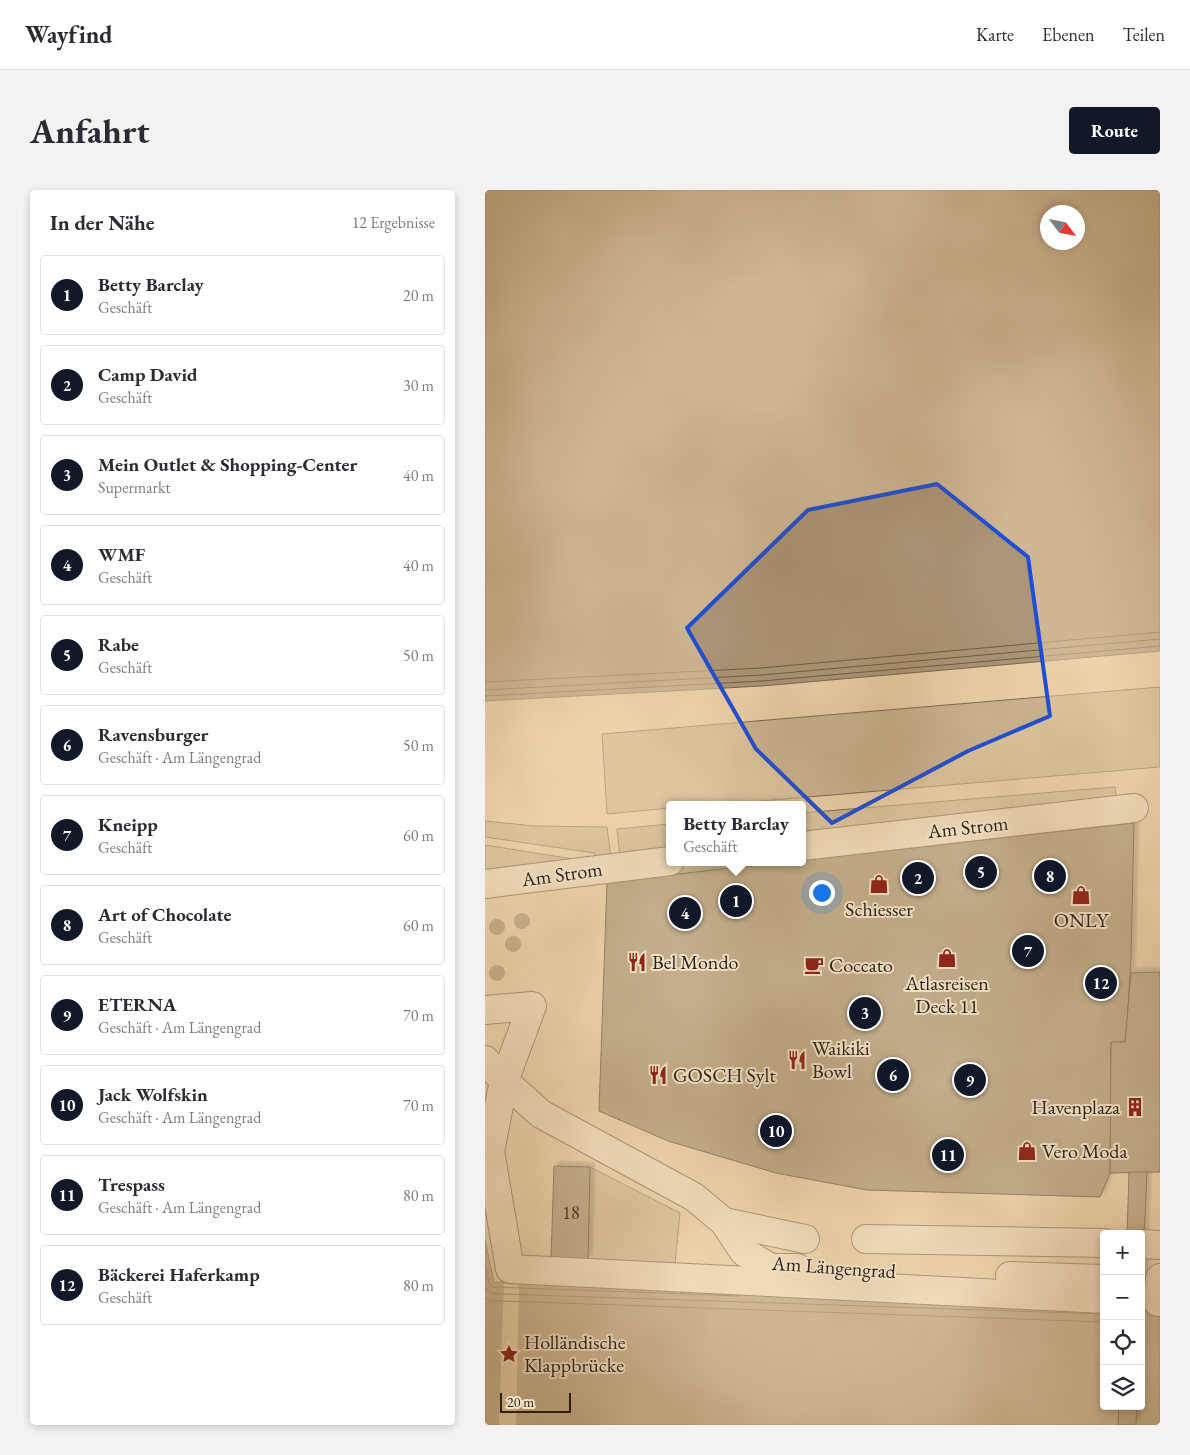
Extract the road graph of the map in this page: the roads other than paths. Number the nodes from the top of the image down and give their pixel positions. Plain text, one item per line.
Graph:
1 (1135, 808) dead end
2 (806, 846) edge
3 (666, 861) edge
4 (485, 884) edge
5 (485, 1010) edge
6 (485, 1060) edge
7 (504, 1081) junction
8 (487, 1151) edge
9 (724, 1222) junction
10 (805, 1239) dead end
11 (866, 1239) dead end
12 (1100, 1244) edge
13 (1145, 1244) edge
14 (1160, 1244) edge
15 (1100, 1279) edge
16 (1145, 1283) edge
17 (1156, 1291) edge
18 (1100, 1299) edge

1 - 2 street, Am Strom
3 - 4 street, Am Strom
5 - 7 street
6 - 7 street, Am Längengrad
7 - 8 street
7 - 9 street, Am Längengrad
8 - 18 street
9 - 10 street
9 - 15 street, Am Längengrad
11 - 12 street
13 - 14 street
16 - 17 street

